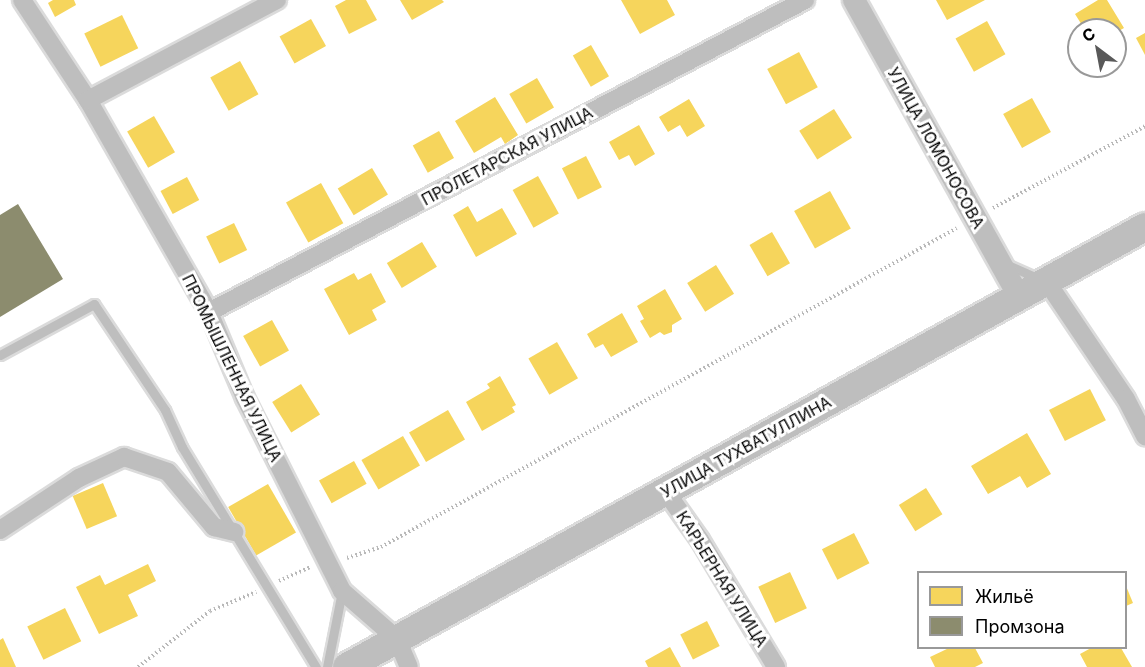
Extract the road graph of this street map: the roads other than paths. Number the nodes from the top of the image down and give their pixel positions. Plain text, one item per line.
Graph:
1 (22, 0) edge
2 (277, 0) edge
3 (805, 0) edge
4 (854, 0) edge
5 (88, 100) junction
6 (1145, 227) edge
7 (1000, 262) junction
8 (1047, 282) junction
9 (1019, 296) junction
10 (208, 312) junction
11 (0, 355) edge
12 (1145, 436) edge
13 (666, 492) junction
14 (0, 530) edge
15 (234, 532) junction
16 (342, 591) junction
17 (397, 639) junction
18 (316, 667) edge
19 (327, 667) edge
20 (347, 667) edge
21 (409, 667) edge
22 (776, 667) edge

1 - 5 street, ПРОМЫШЛЕННАЯ УЛИЦА
2 - 5 street
3 - 10 street, ПРОЛЕТАРСКАЯ УЛИЦА
4 - 7 street, УЛИЦА ЛОМОНОСОВА
5 - 10 street, ПРОМЫШЛЕННАЯ УЛИЦА
6 - 8 main road, УЛИЦА ТУХВАТУЛЛИНА
7 - 8 lane
7 - 9 street, УЛИЦА ЛОМОНОСОВА
8 - 9 main road, УЛИЦА ТУХВАТУЛЛИНА
8 - 12 street
9 - 13 main road, УЛИЦА ТУХВАТУЛЛИНА
10 - 16 street, ПРОМЫШЛЕННАЯ УЛИЦА
11 - 15 lane
13 - 17 main road, УЛИЦА ТУХВАТУЛЛИНА
13 - 22 street, КАРЬЕРНАЯ УЛИЦА
14 - 15 street
15 - 18 lane
16 - 17 street, ПРОМЫШЛЕННАЯ УЛИЦА
16 - 19 lane
17 - 20 main road, УЛИЦА ТУХВАТУЛЛИНА
17 - 21 street, ПРОМЫШЛЕННАЯ УЛИЦА

